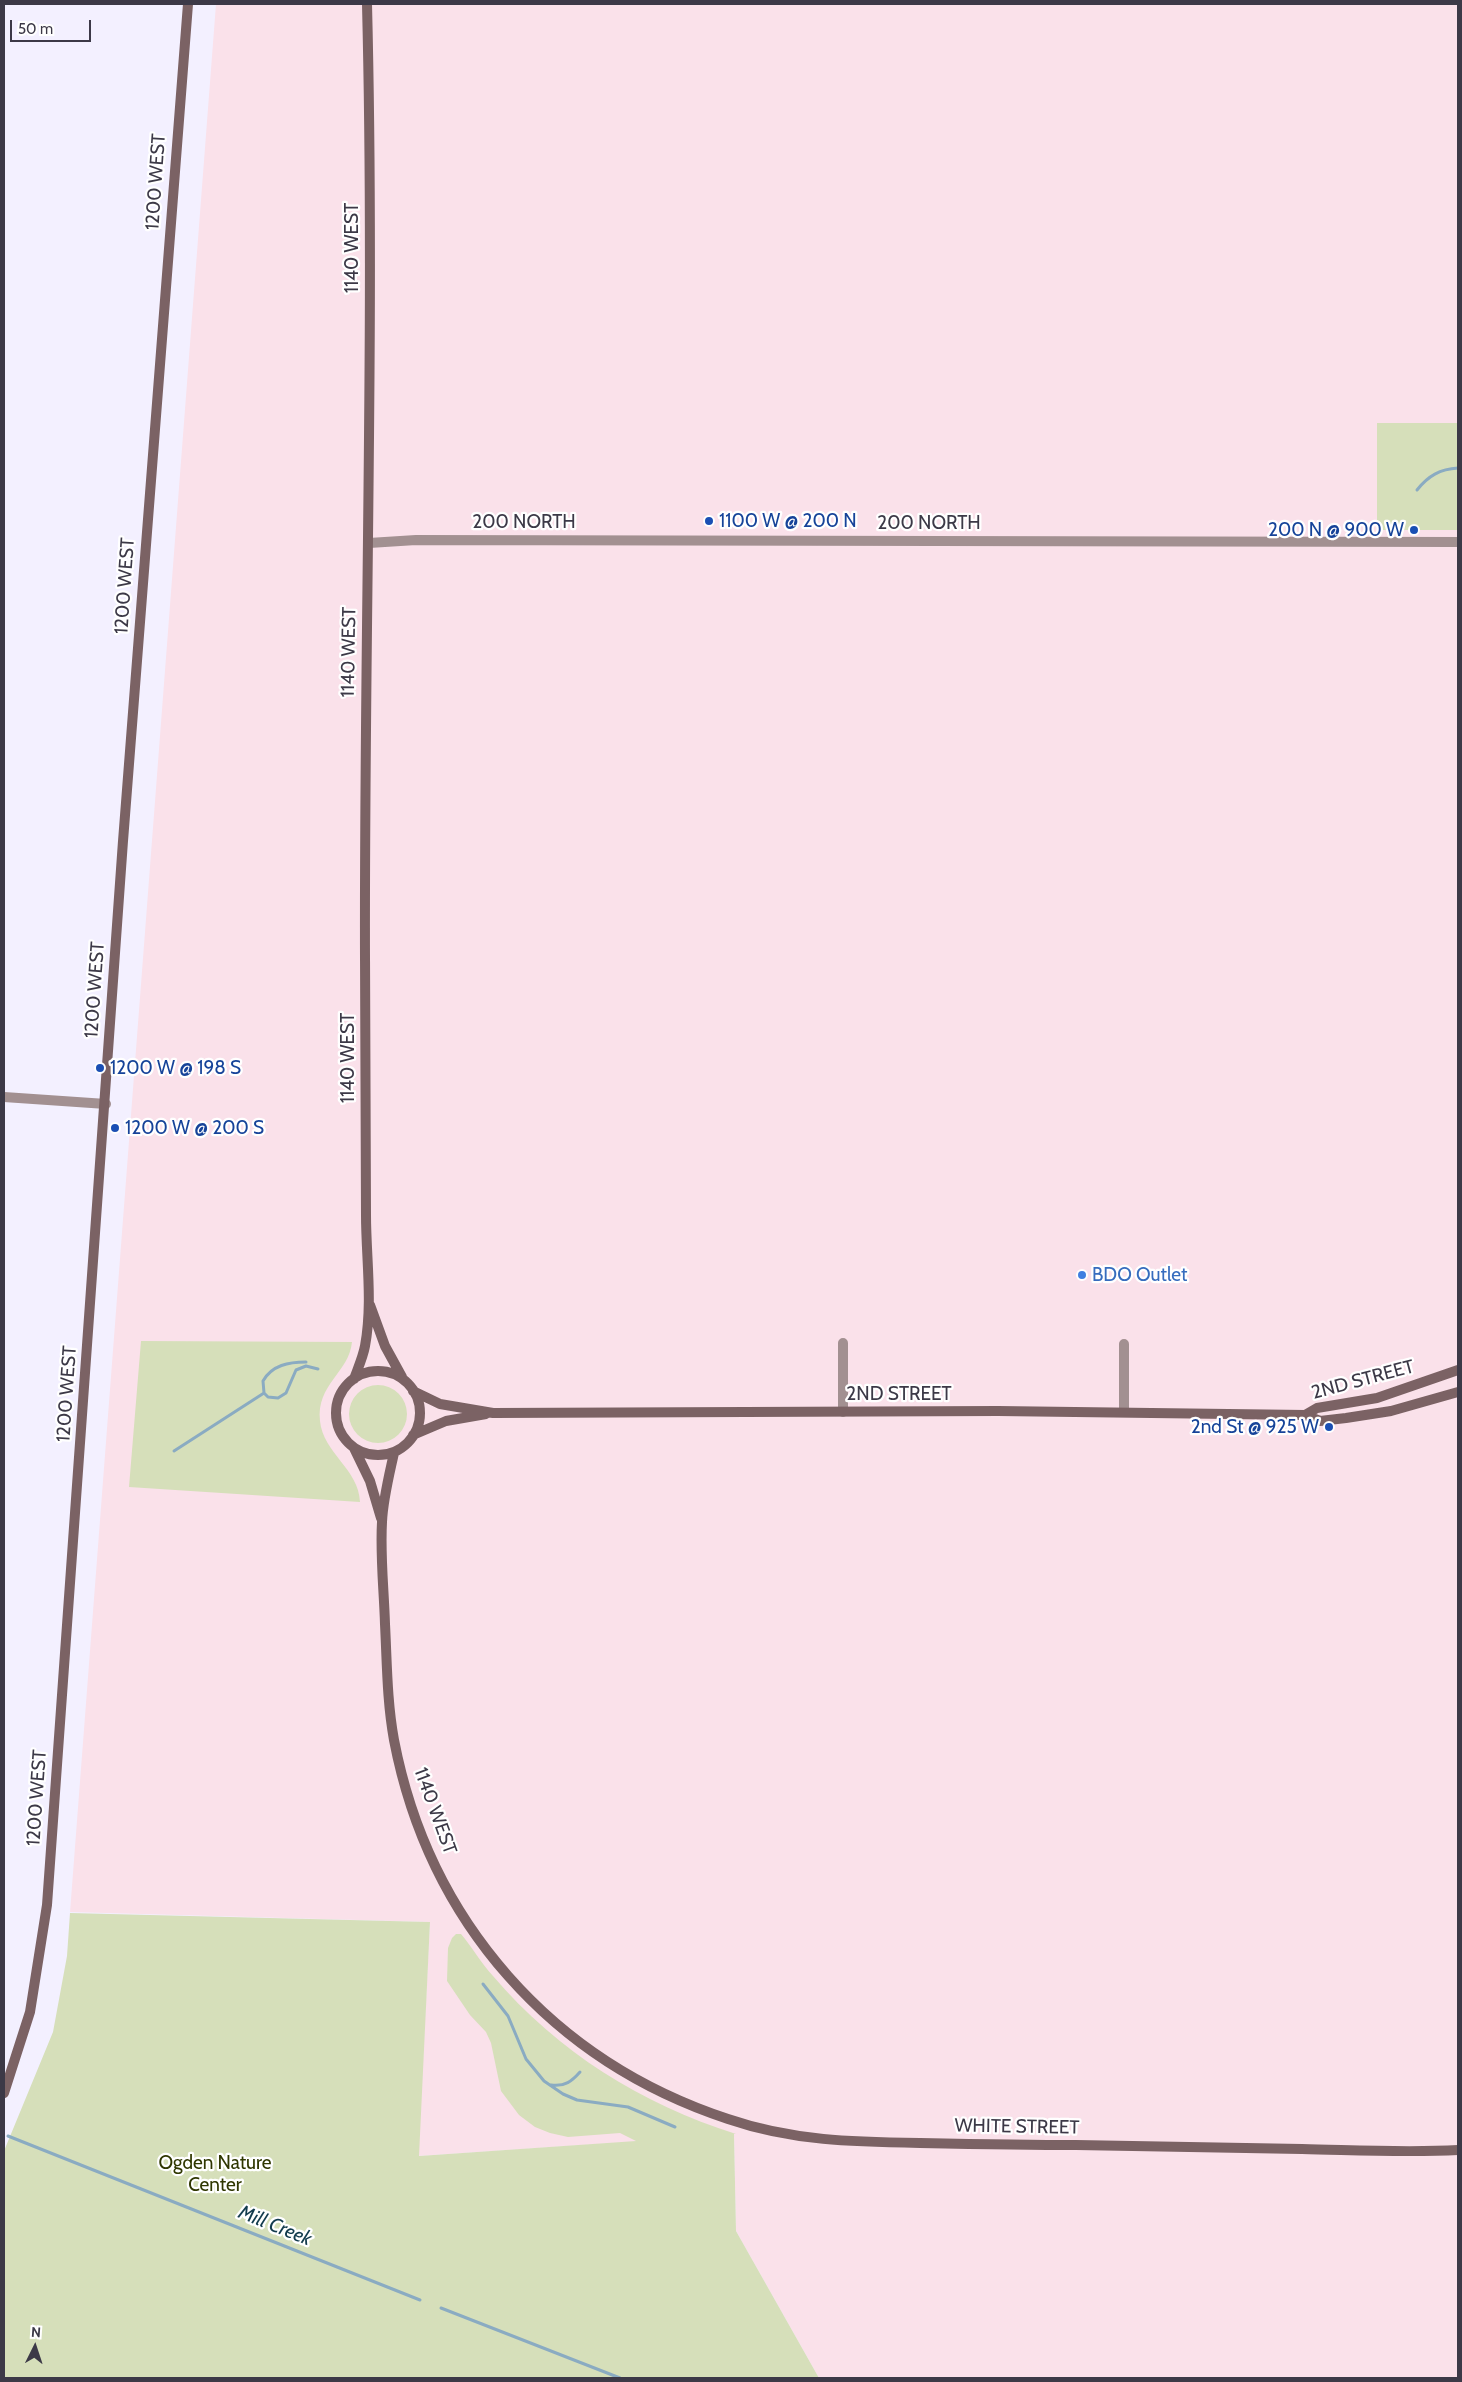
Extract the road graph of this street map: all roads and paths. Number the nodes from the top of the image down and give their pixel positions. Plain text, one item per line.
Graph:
1 (188, 4) edge
2 (367, 4) edge
3 (1458, 542) edge
4 (369, 543) junction
5 (4, 1097) edge
6 (106, 1104) junction
7 (369, 1302) junction
8 (843, 1343) dead end
9 (1124, 1344) dead end
10 (1458, 1370) edge
11 (402, 1377) junction
12 (354, 1378) junction
13 (413, 1391) junction
14 (1458, 1392) edge
15 (1124, 1411) junction
16 (843, 1412) junction
17 (493, 1413) junction
18 (1305, 1415) junction
19 (413, 1436) junction
20 (354, 1448) junction
21 (394, 1453) junction
22 (382, 1522) junction
23 (593, 2053) joint
24 (4, 2093) edge
25 (1458, 2150) edge

1 - 6 street, 1200 WEST
2 - 4 street, 1140 WEST
3 - 4 street, 200 NORTH
4 - 7 street, 1140 WEST
5 - 6 street
6 - 24 street, 1200 WEST
7 - 11 street, 1140 WEST
7 - 12 street, 1140 WEST
8 - 16 street
9 - 15 street
10 - 18 street, 2ND STREET
11 - 12 street
11 - 13 street
12 - 20 street
13 - 17 street, 2ND STREET
13 - 19 street
14 - 18 street, 2ND STREET
15 - 16 street, 2ND STREET
15 - 18 street, 2ND STREET
16 - 17 street, 2ND STREET
17 - 19 street, 2ND STREET
19 - 21 street
20 - 21 street
20 - 22 street, 1140 WEST
21 - 22 street, 1140 WEST
22 - 23 street, 1140 WEST
23 - 25 street, WHITE STREET

